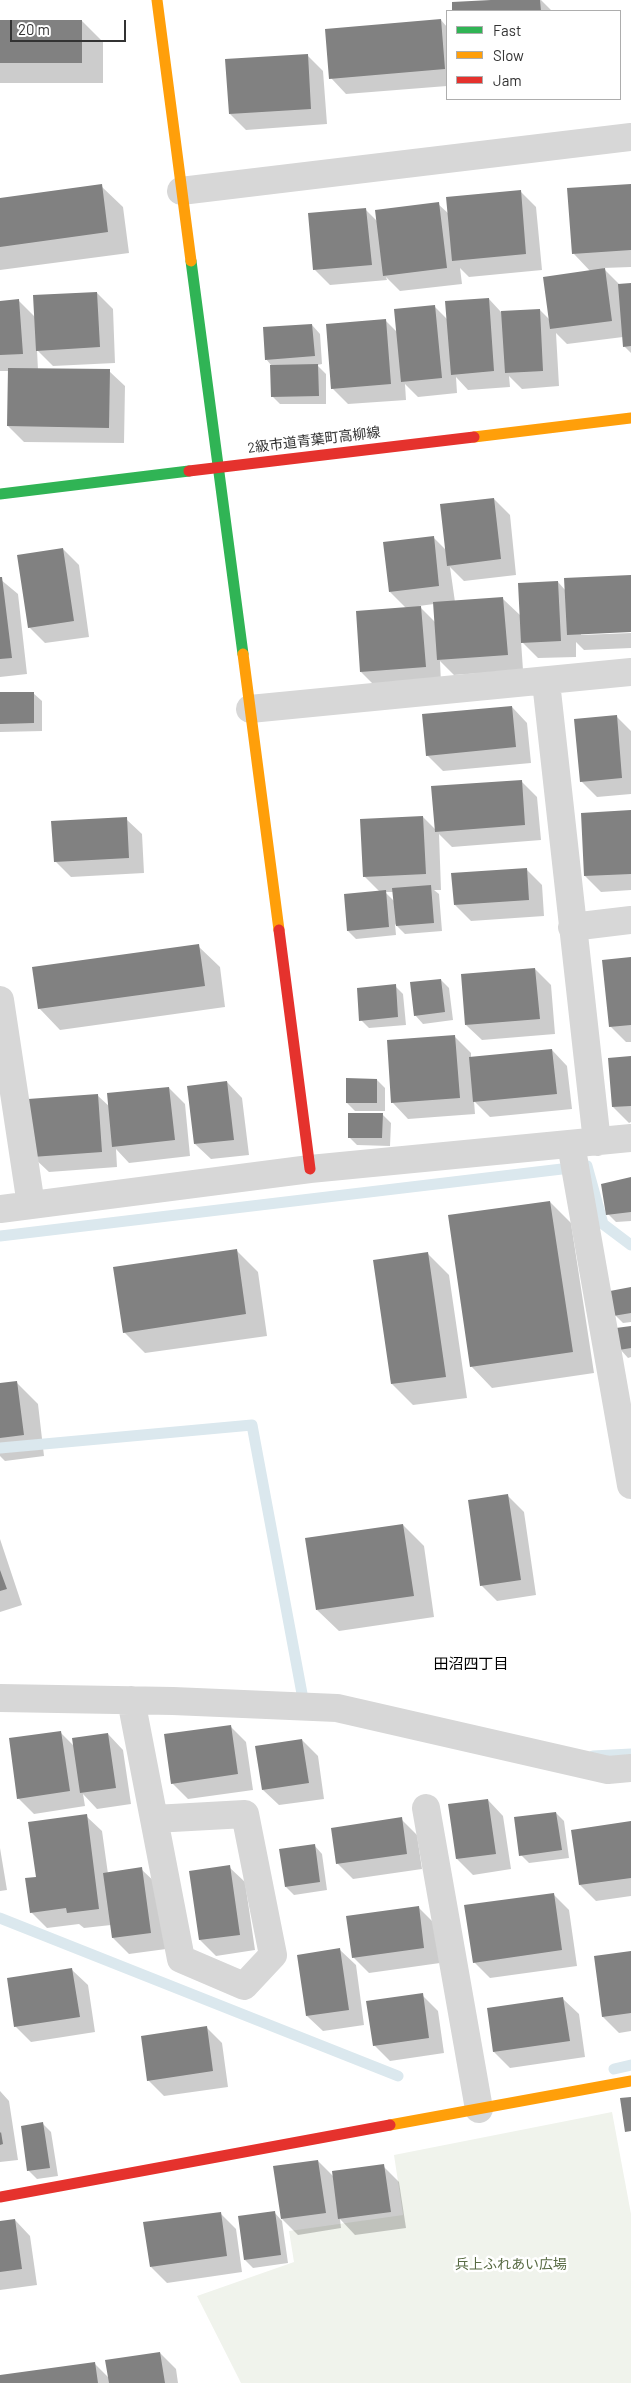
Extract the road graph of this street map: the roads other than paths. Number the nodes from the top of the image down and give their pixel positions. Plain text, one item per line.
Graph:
1 (157, 0) edge
2 (631, 138) edge
3 (181, 191) junction
4 (631, 418) edge
5 (217, 466) junction
6 (0, 494) edge
7 (631, 672) edge
8 (546, 682) junction
9 (250, 709) junction
10 (631, 920) edge
11 (572, 927) junction
12 (0, 1000) edge
13 (631, 1138) edge
14 (584, 1143) junction
15 (310, 1169) junction
16 (31, 1205) junction
17 (0, 1209) edge
18 (631, 1485) edge
19 (0, 1698) edge
20 (132, 1700) junction
21 (631, 1768) edge
22 (426, 1808) dead end
23 (154, 1819) junction
24 (631, 2081) edge
25 (479, 2109) junction
26 (0, 2197) edge

1 - 3 street
2 - 3 street
3 - 5 street
4 - 5 street, 2級市道青葉町高柳線
5 - 6 street, 2級市道青葉町高柳線
5 - 9 street
7 - 8 street
8 - 9 street
8 - 11 street
9 - 15 street
10 - 11 street
11 - 14 street
12 - 16 street
13 - 14 street
14 - 15 street
14 - 18 street
15 - 16 street
16 - 17 street
19 - 20 street
20 - 21 street
20 - 23 street
22 - 25 street
23 - 23 street
24 - 25 street
25 - 26 street

